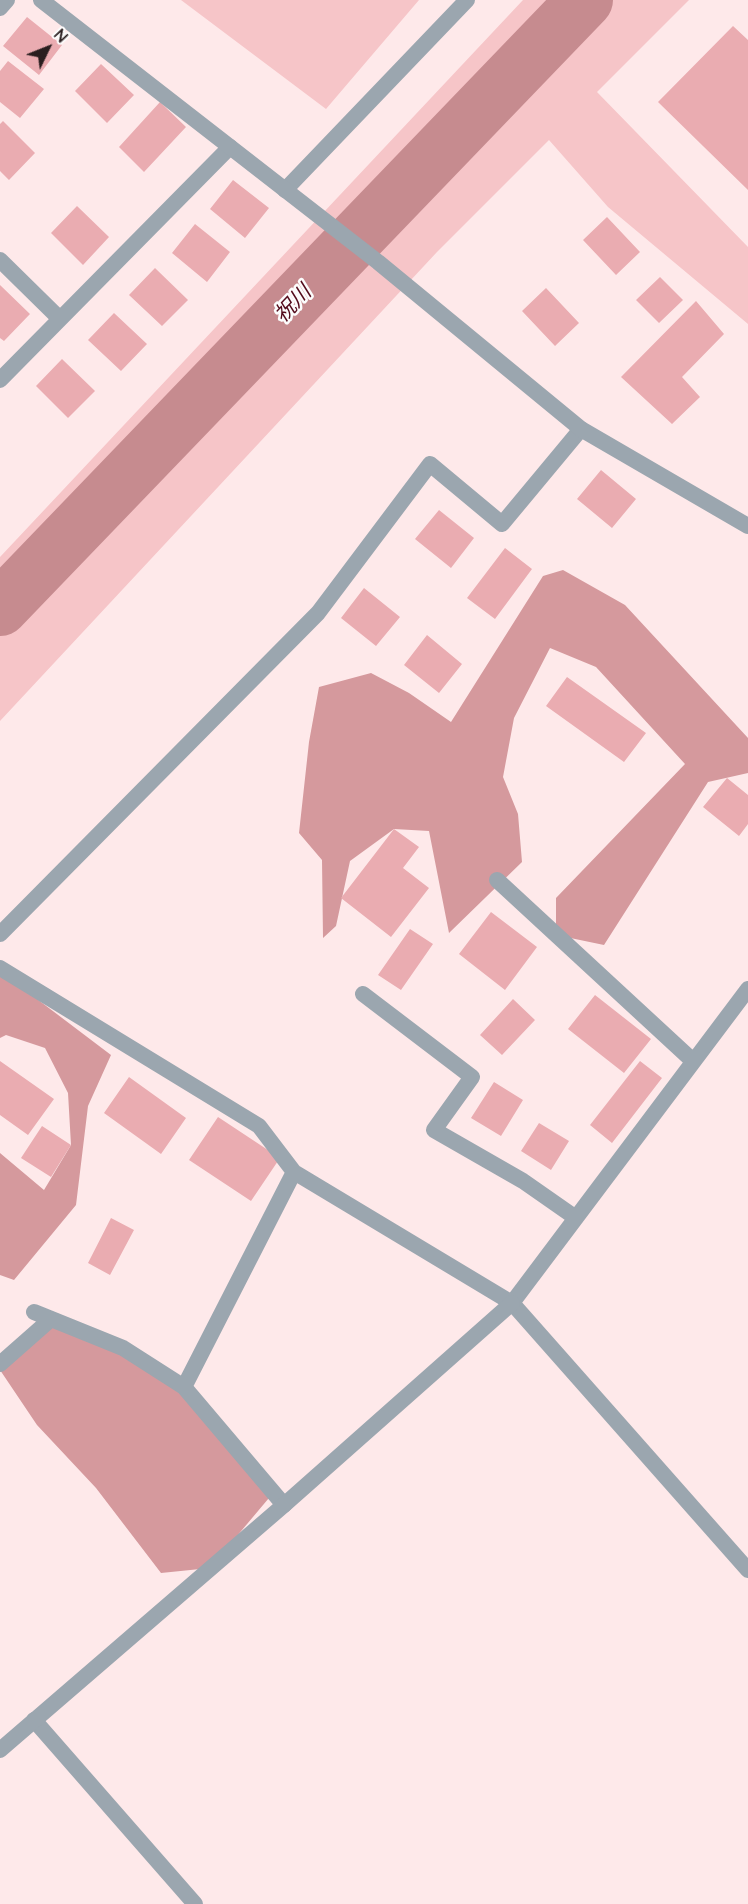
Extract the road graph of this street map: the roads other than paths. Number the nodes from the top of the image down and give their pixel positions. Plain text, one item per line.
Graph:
1 (8, 0) edge
2 (41, 0) edge
3 (467, 0) edge
4 (0, 8) edge
5 (230, 147) junction
6 (285, 190) junction
7 (0, 260) edge
8 (60, 319) junction
9 (0, 380) edge
10 (581, 429) junction
11 (748, 526) edge
12 (497, 880) dead end
13 (0, 934) edge
14 (0, 968) edge
15 (748, 989) edge
16 (363, 994) dead end
17 (693, 1061) junction
18 (294, 1172) junction
19 (576, 1218) junction
20 (512, 1303) junction
21 (34, 1312) dead end
22 (51, 1319) junction
23 (0, 1364) edge
24 (184, 1387) junction
25 (284, 1505) junction
26 (748, 1570) edge
27 (34, 1720) junction
28 (0, 1750) edge
29 (195, 1904) edge

1 - 4 street
2 - 5 street
3 - 6 street
5 - 6 street
5 - 8 street
6 - 10 street
7 - 8 street
8 - 9 street
10 - 11 street
10 - 13 street
12 - 17 street
14 - 18 street
15 - 17 street
16 - 19 street
17 - 19 street
18 - 20 street
18 - 24 street
19 - 20 street
20 - 25 street
20 - 26 street
21 - 22 street
22 - 23 street
22 - 24 street
24 - 25 street
25 - 27 street
27 - 28 street
27 - 29 street

